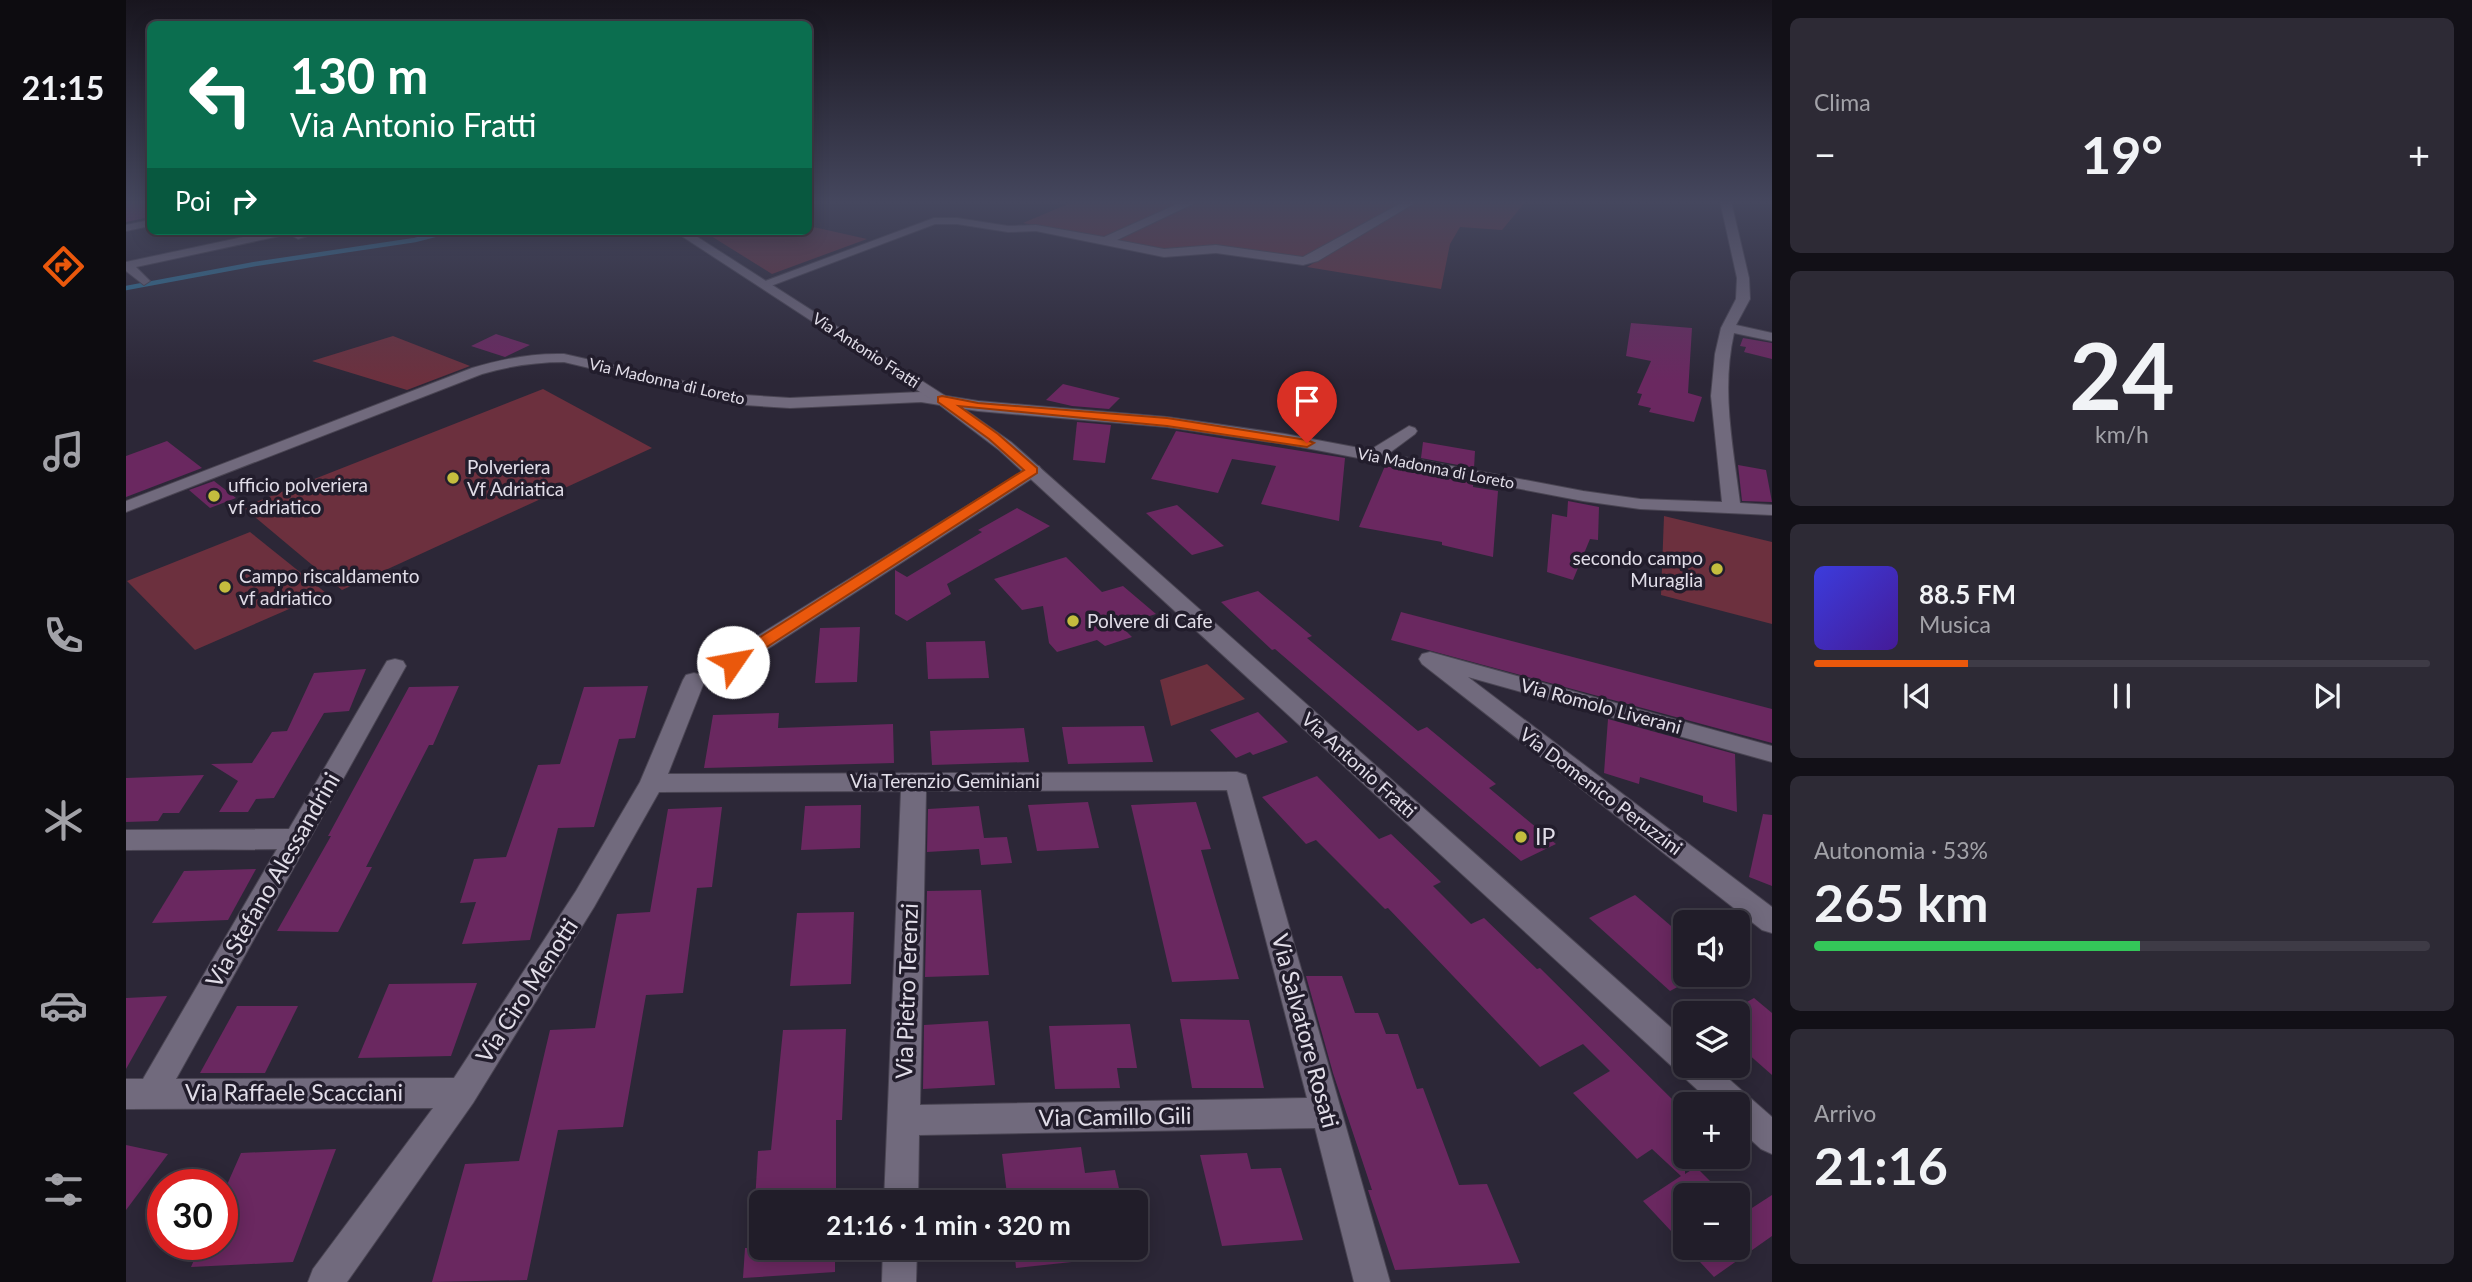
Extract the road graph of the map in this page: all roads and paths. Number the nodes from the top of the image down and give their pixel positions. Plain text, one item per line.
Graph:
1 (148, 261) edge
2 (727, 261) edge
3 (826, 261) edge
4 (1739, 261) edge
5 (144, 281) dead end
6 (763, 284) junction
7 (1728, 328) junction
8 (1772, 337) edge
9 (942, 400) junction
10 (1409, 431) dead end
11 (1373, 456) junction
12 (1033, 470) junction
13 (126, 507) edge
14 (1732, 508) junction
15 (1772, 510) edge
16 (1430, 659) joint
17 (733, 662) dead end
18 (395, 666) dead end
19 (694, 680) dead end
20 (1772, 754) edge
21 (914, 780) junction
22 (1237, 781) joint
23 (652, 783) junction
24 (296, 839) junction
25 (126, 840) edge
26 (1772, 922) edge
27 (1673, 1048) edge
28 (1706, 1078) edge
29 (1721, 1092) edge
30 (462, 1093) junction
31 (139, 1094) edge
32 (1327, 1113) junction
33 (1750, 1118) edge
34 (903, 1120) junction
35 (1772, 1138) edge
36 (901, 1190) edge
37 (326, 1282) edge
38 (1372, 1282) edge

1 - 5 street
2 - 6 street, Via Antonio Fratti
3 - 6 street
4 - 7 street
6 - 9 street, Via Antonio Fratti
7 - 8 street
7 - 14 street
9 - 11 street, Via Madonna di Loreto
9 - 12 street, Via Antonio Fratti
9 - 13 street, Via Madonna di Loreto
10 - 11 street
11 - 14 street, Via Madonna di Loreto
12 - 17 street
12 - 27 street, Via Antonio Fratti
14 - 15 street, Via Madonna di Loreto
16 - 20 street, Via Romolo Liverani
16 - 26 street, Via Domenico Peruzzini
18 - 24 street, Via Stefano Alessandrini
19 - 23 street, Via Ciro Menotti
21 - 22 street, Via Terenzio Geminiani
21 - 23 street, Via Terenzio Geminiani
21 - 34 street, Via Pietro Terenzi
22 - 32 street, Via Salvatore Rosati
23 - 30 street, Via Ciro Menotti
24 - 25 street
24 - 31 street, Via Stefano Alessandrini
28 - 29 street
30 - 31 street, Via Raffaele Scacciani
30 - 37 street, Via Ciro Menotti
32 - 34 street, Via Camillo Gili
32 - 38 street, Via Salvatore Rosati
33 - 35 street
34 - 36 street, Via Pietro Terenzi

